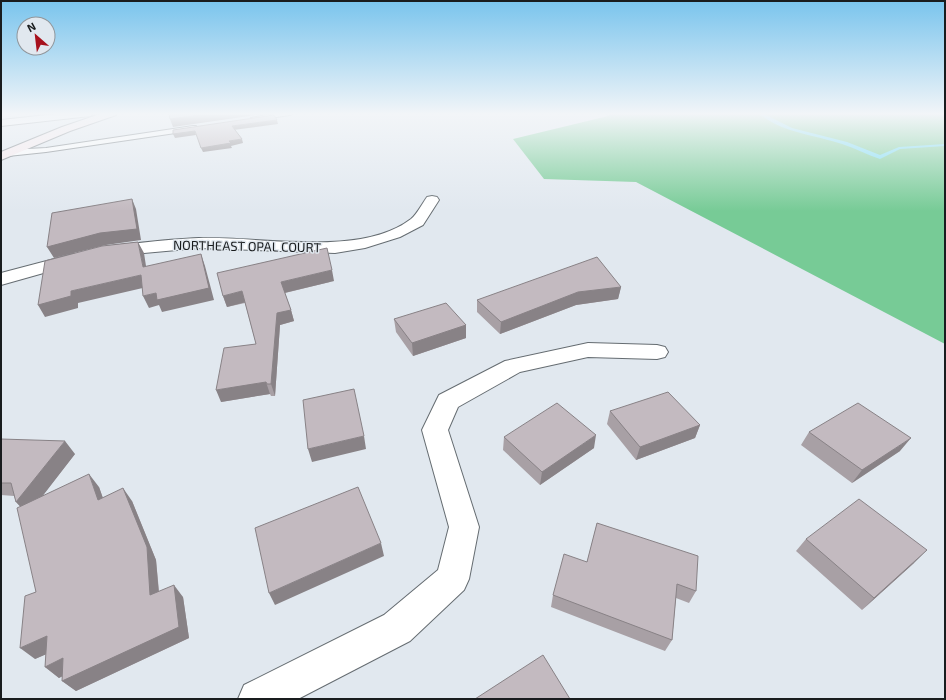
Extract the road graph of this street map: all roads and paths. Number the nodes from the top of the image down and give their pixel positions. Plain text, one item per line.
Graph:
1 (25, 146) edge
2 (75, 146) edge
3 (5, 154) edge
4 (432, 200) dead end
5 (1, 279) edge
6 (657, 352) dead end
7 (258, 699) edge

1 - 3 street
2 - 3 lane
4 - 5 street, NORTHEAST OPAL COURT
6 - 7 street

